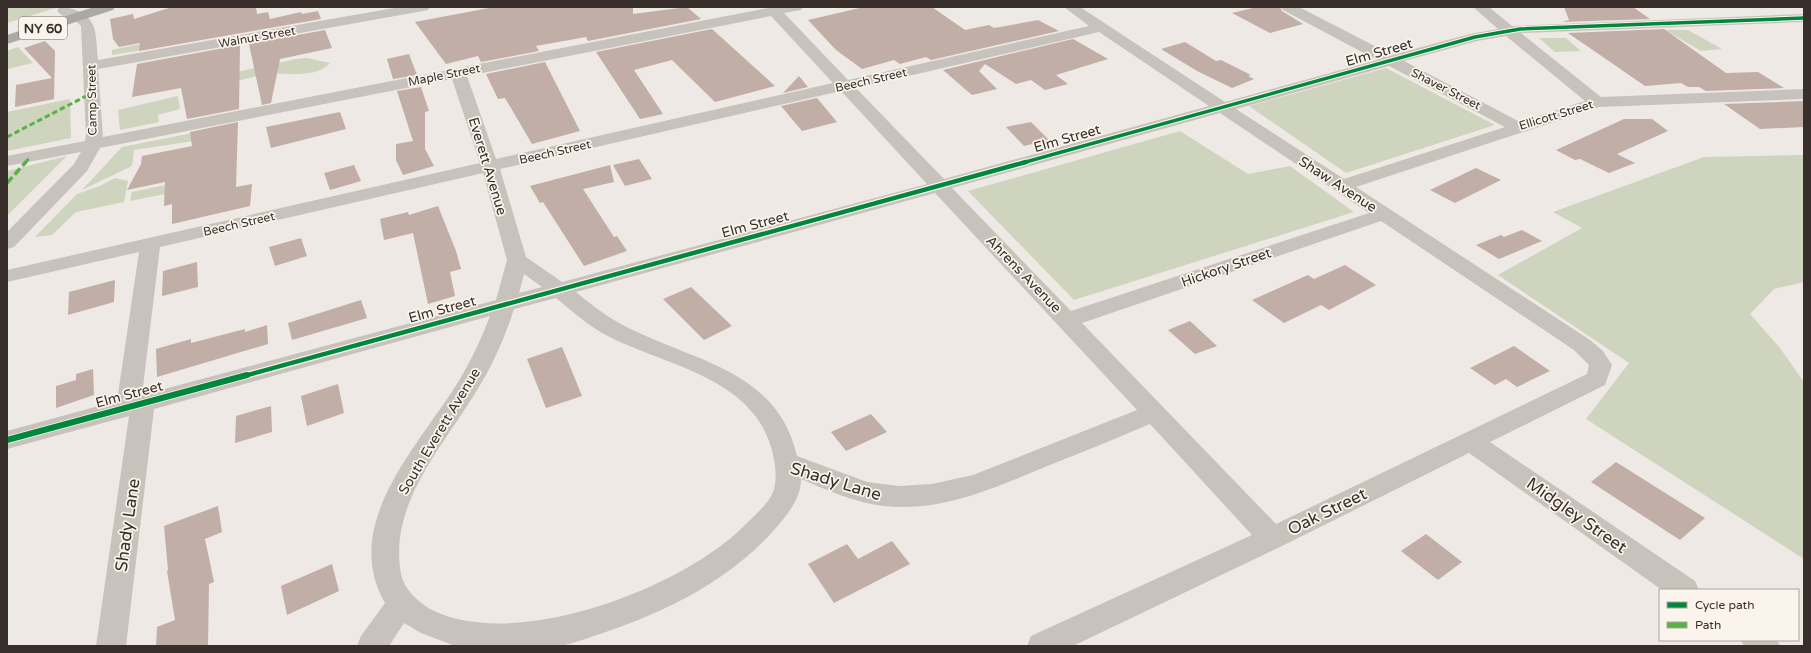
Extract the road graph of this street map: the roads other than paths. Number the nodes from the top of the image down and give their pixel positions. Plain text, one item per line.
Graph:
1 (108, 7) edge
2 (423, 7) edge
3 (796, 7) edge
4 (1071, 7) edge
5 (1288, 7) edge
6 (1480, 7) edge
7 (1770, 7) edge
8 (73, 11) edge
9 (774, 12) junction
10 (1797, 18) edge
11 (1804, 26) edge
12 (1102, 27) junction
13 (7, 29) edge
14 (1508, 30) junction
15 (7, 40) edge
16 (1392, 61) junction
17 (91, 66) junction
18 (458, 72) junction
19 (845, 86) junction
20 (1804, 94) edge
21 (1597, 102) junction
22 (1222, 108) junction
23 (1518, 127) junction
24 (92, 144) junction
25 (7, 161) edge
26 (490, 167) junction
27 (940, 186) junction
28 (1341, 186) junction
29 (1384, 214) junction
30 (7, 243) edge
31 (150, 244) junction
32 (517, 260) junction
33 (7, 276) edge
34 (558, 290) junction
35 (507, 304) junction
36 (1068, 320) junction
37 (1601, 365) joint
38 (135, 405) junction
39 (1154, 413) junction
40 (7, 440) edge
41 (1470, 440) junction
42 (786, 462) junction
43 (1272, 538) junction
44 (1684, 589) edge
45 (402, 602) junction
46 (110, 646) edge
47 (372, 646) edge
48 (1042, 646) edge

1 - 8 highway, NY 60
2 - 17 street, Walnut Street
3 - 9 street, Maple Street
4 - 12 street, Shaw Avenue
5 - 16 street, Shaver Street
6 - 14 street
7 - 10 street
8 - 13 highway, NY 60
8 - 15 highway, NY 60
8 - 17 street, Camp Street
9 - 18 street, Maple Street
9 - 19 street, Ahrens Avenue
10 - 11 street
10 - 14 street, Elm Street
12 - 19 street, Beech Street
12 - 22 street, Shaw Avenue
14 - 16 street, Elm Street
14 - 21 street
16 - 22 street, Elm Street
16 - 23 street, Shaver Street
17 - 24 street, Camp Street
18 - 24 street, Maple Street
18 - 26 street, Everett Avenue
19 - 26 street, Beech Street
19 - 27 street, Ahrens Avenue
20 - 21 street, Ellicott Street
21 - 23 street, Ellicott Street
22 - 27 street, Elm Street
22 - 28 street, Shaw Avenue
23 - 28 street, Ellicott Street
24 - 25 street, Maple Street
24 - 30 street, Camp Street
26 - 31 street, Beech Street
26 - 32 street, Everett Avenue
27 - 34 street, Elm Street
27 - 36 street, Ahrens Avenue
28 - 29 street, Shaw Avenue
29 - 36 street, Hickory Street
29 - 37 street, Shaw Avenue
31 - 33 street, Beech Street
31 - 38 street, Shady Lane
32 - 34 street
32 - 35 street, South Everett Avenue
34 - 35 street, Elm Street
34 - 42 street
35 - 38 street, Elm Street
35 - 45 street, South Everett Avenue
36 - 39 street, Ahrens Avenue
37 - 41 street, Oak Street
38 - 40 street, Elm Street
38 - 46 street, Shady Lane
39 - 42 street, Shady Lane
39 - 43 street, Ahrens Avenue
41 - 43 street, Oak Street
41 - 44 street, Midgley Street
42 - 45 street, Shady Lane
43 - 48 street, Oak Street
45 - 47 street

